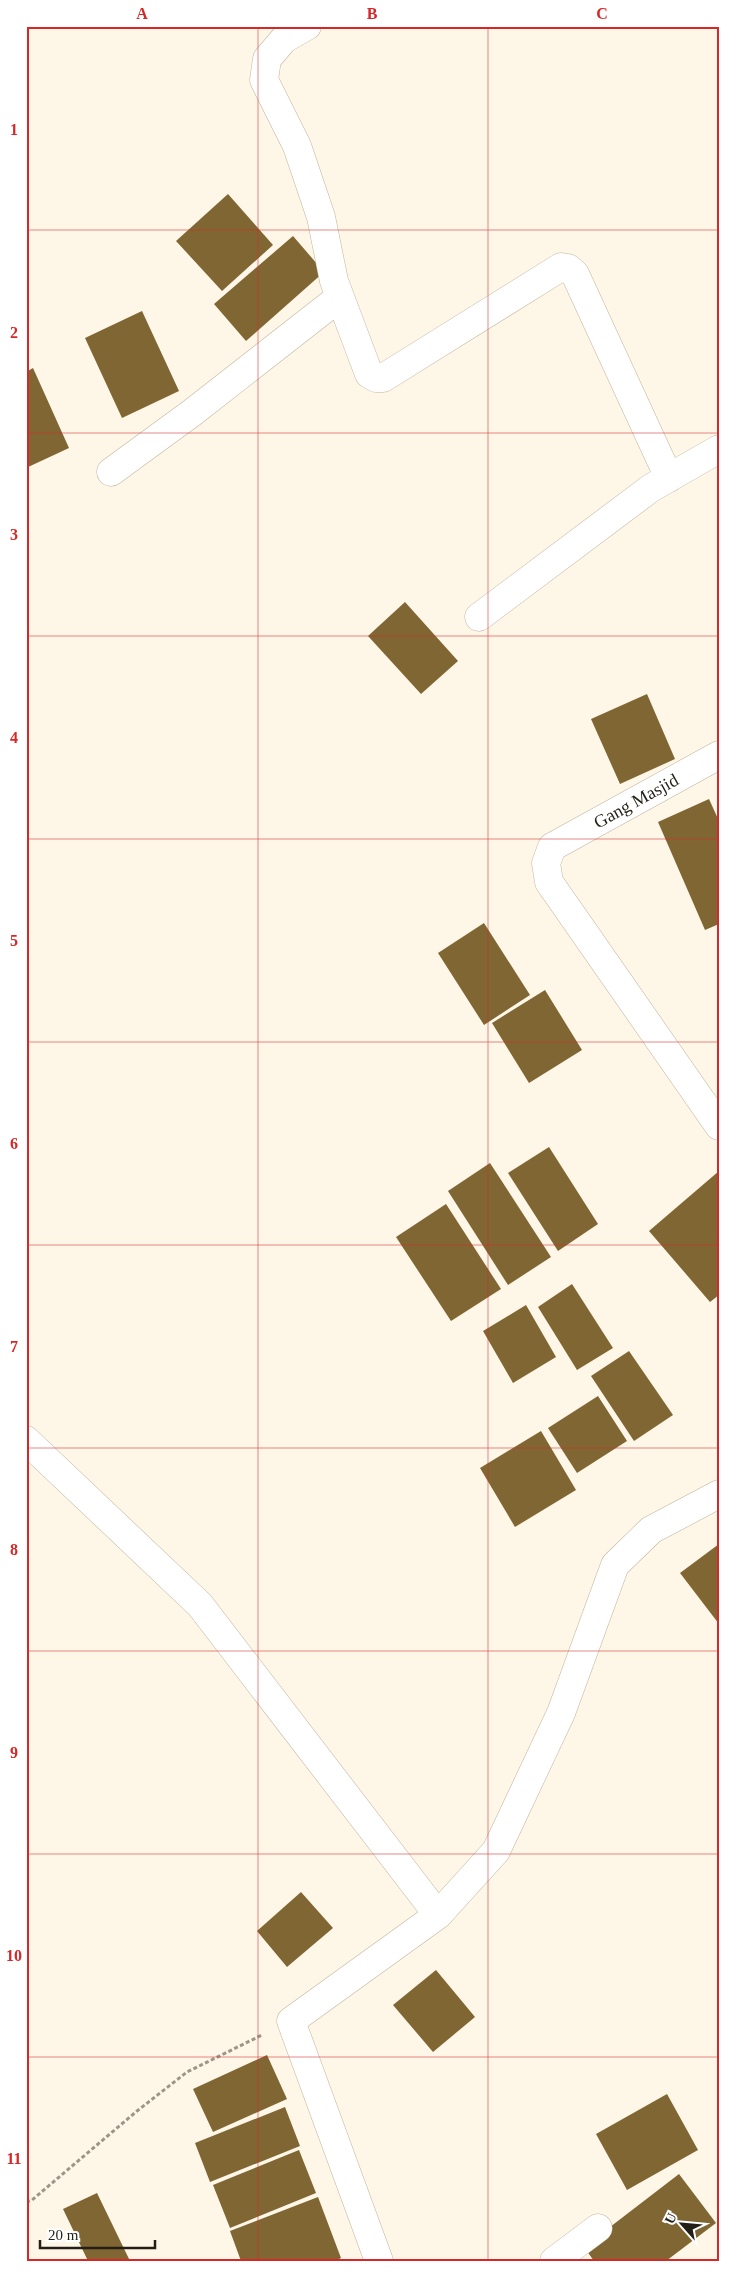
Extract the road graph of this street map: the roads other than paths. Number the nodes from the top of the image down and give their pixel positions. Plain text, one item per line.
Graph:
1 (307, 26) edge
2 (340, 297) junction
3 (719, 449) edge
4 (110, 472) dead end
5 (669, 478) junction
6 (479, 617) dead end
7 (719, 754) edge
8 (719, 1126) edge
9 (26, 1440) edge
10 (719, 1494) edge
11 (438, 1915) junction
12 (598, 2228) dead end
13 (379, 2261) edge
14 (554, 2261) edge

1 - 2 street
2 - 4 street
2 - 5 street
3 - 5 street
5 - 6 street
7 - 8 street, Gang Masjid
9 - 11 street
10 - 11 street
11 - 13 street
12 - 14 street

